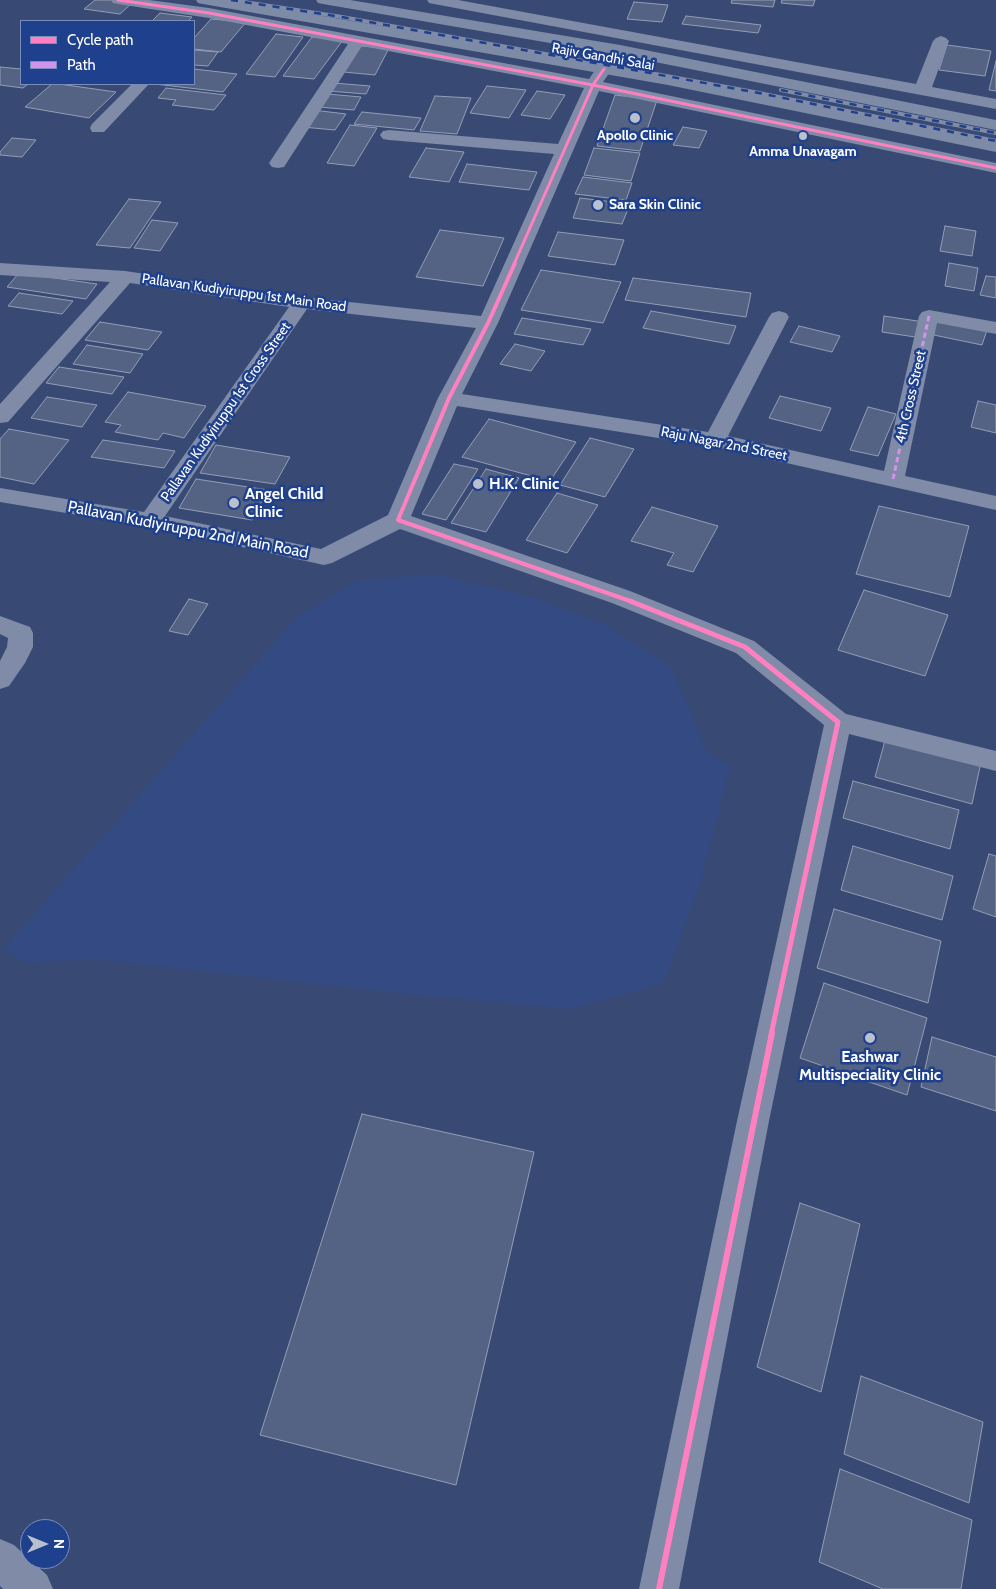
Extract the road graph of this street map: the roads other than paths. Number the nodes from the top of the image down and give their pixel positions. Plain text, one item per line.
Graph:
1 (118, 0) edge
2 (323, 0) edge
3 (434, 0) edge
4 (210, 5) edge
5 (195, 27) edge
6 (596, 29) junction
7 (358, 41) junction
8 (941, 41) dead end
9 (587, 44) junction
10 (598, 77) junction
11 (139, 85) edge
12 (922, 91) junction
13 (996, 104) edge
14 (996, 125) edge
15 (98, 128) dead end
16 (389, 135) dead end
17 (996, 147) edge
18 (564, 150) junction
19 (278, 163) dead end
20 (996, 168) edge
21 (0, 269) edge
22 (125, 277) junction
23 (302, 303) junction
24 (779, 317) dead end
25 (488, 323) junction
26 (996, 328) edge
27 (449, 398) junction
28 (0, 417) edge
29 (715, 440) junction
30 (893, 479) junction
31 (0, 495) edge
32 (996, 503) edge
33 (150, 520) junction
34 (398, 520) junction
35 (0, 625) edge
36 (0, 680) edge
37 (838, 722) junction
38 (996, 761) edge
39 (0, 1560) edge
40 (34, 1589) edge
41 (659, 1589) edge

1 - 4 street
2 - 9 main road, Rajiv Gandhi Salai
3 - 6 street
4 - 5 street
4 - 7 street
4 - 10 main road, Rajiv Gandhi Salai
6 - 9 main road
6 - 12 street
7 - 10 street
7 - 19 street
8 - 12 street
9 - 14 main road, Rajiv Gandhi Salai
10 - 17 main road, Rajiv Gandhi Salai
10 - 18 street
10 - 20 street
11 - 15 street
12 - 13 street
16 - 18 street
18 - 25 street
21 - 22 street, Pallavan Kudiyiruppu 1st Main Road
22 - 23 street, Pallavan Kudiyiruppu 1st Main Road
22 - 28 street
23 - 25 street, Pallavan Kudiyiruppu 1st Main Road
23 - 33 street, Pallavan Kudiyiruppu 1st Cross Street
24 - 29 street
25 - 27 street
26 - 30 street, 4th Cross Street
27 - 29 street, Raju Nagar 2nd Street
27 - 34 street
29 - 30 street, Raju Nagar 2nd Street
30 - 32 street, Raju Nagar 2nd Street
31 - 33 street, Pallavan Kudiyiruppu 2nd Main Road
33 - 34 street, Pallavan Kudiyiruppu 2nd Main Road
34 - 37 street
35 - 36 street
37 - 38 street
37 - 41 street
39 - 40 street

